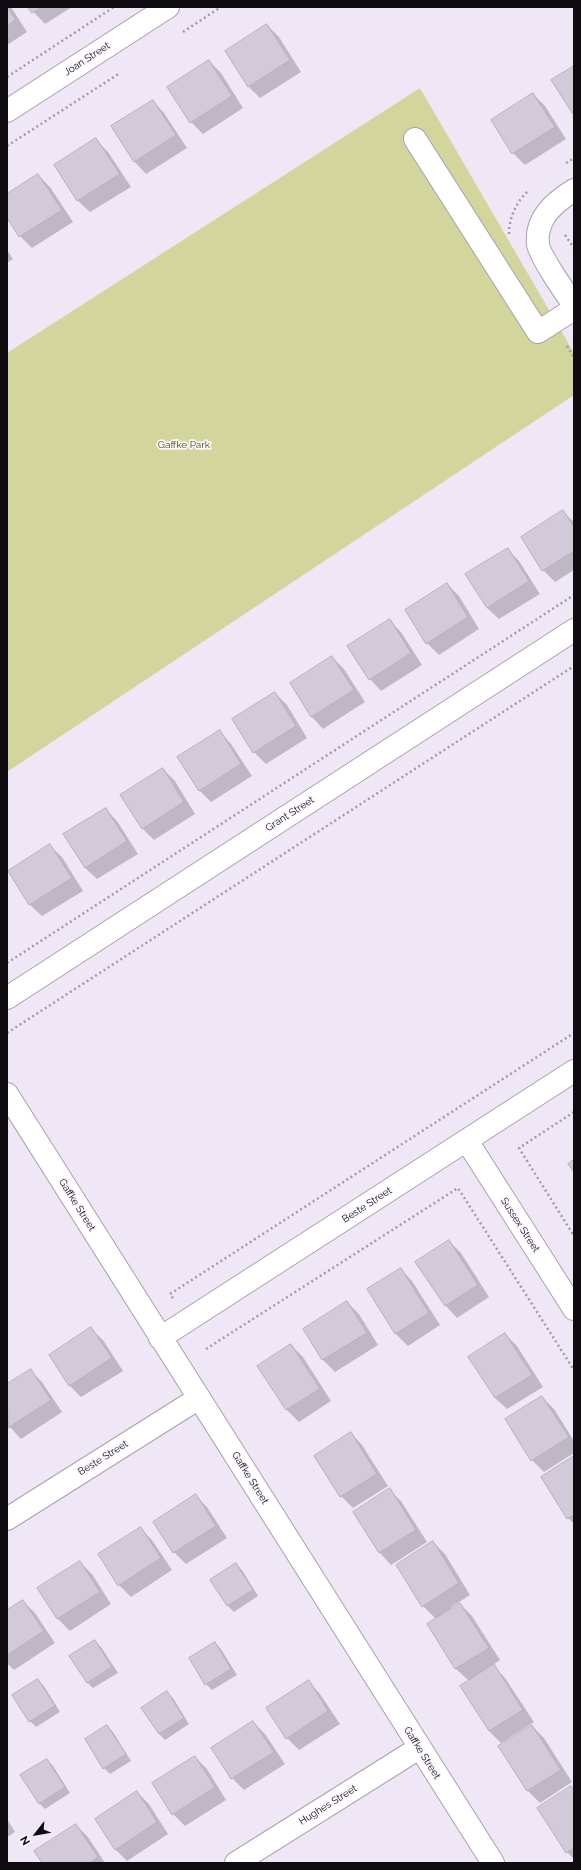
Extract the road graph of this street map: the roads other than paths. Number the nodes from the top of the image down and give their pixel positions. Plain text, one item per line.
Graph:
1 (168, 7) edge
2 (7, 111) edge
3 (415, 138) dead end
4 (574, 190) edge
5 (574, 307) edge
6 (574, 630) edge
7 (7, 998) edge
8 (574, 1071) edge
9 (7, 1094) edge
10 (467, 1141) junction
11 (574, 1309) edge
12 (160, 1338) junction
13 (199, 1398) junction
14 (7, 1519) edge
15 (419, 1748) junction
16 (236, 1863) edge
17 (493, 1863) edge

1 - 2 street, Joan Street
3 - 5 street
4 - 5 street
6 - 7 street, Grant Street
8 - 10 street, Beste Street
9 - 12 street, Gaffke Street
10 - 11 street, Sussex Street
10 - 12 street, Beste Street
12 - 13 street, Gaffke Street
13 - 14 street, Beste Street
13 - 15 street, Gaffke Street
15 - 16 street, Hughes Street
15 - 17 street, Gaffke Street

